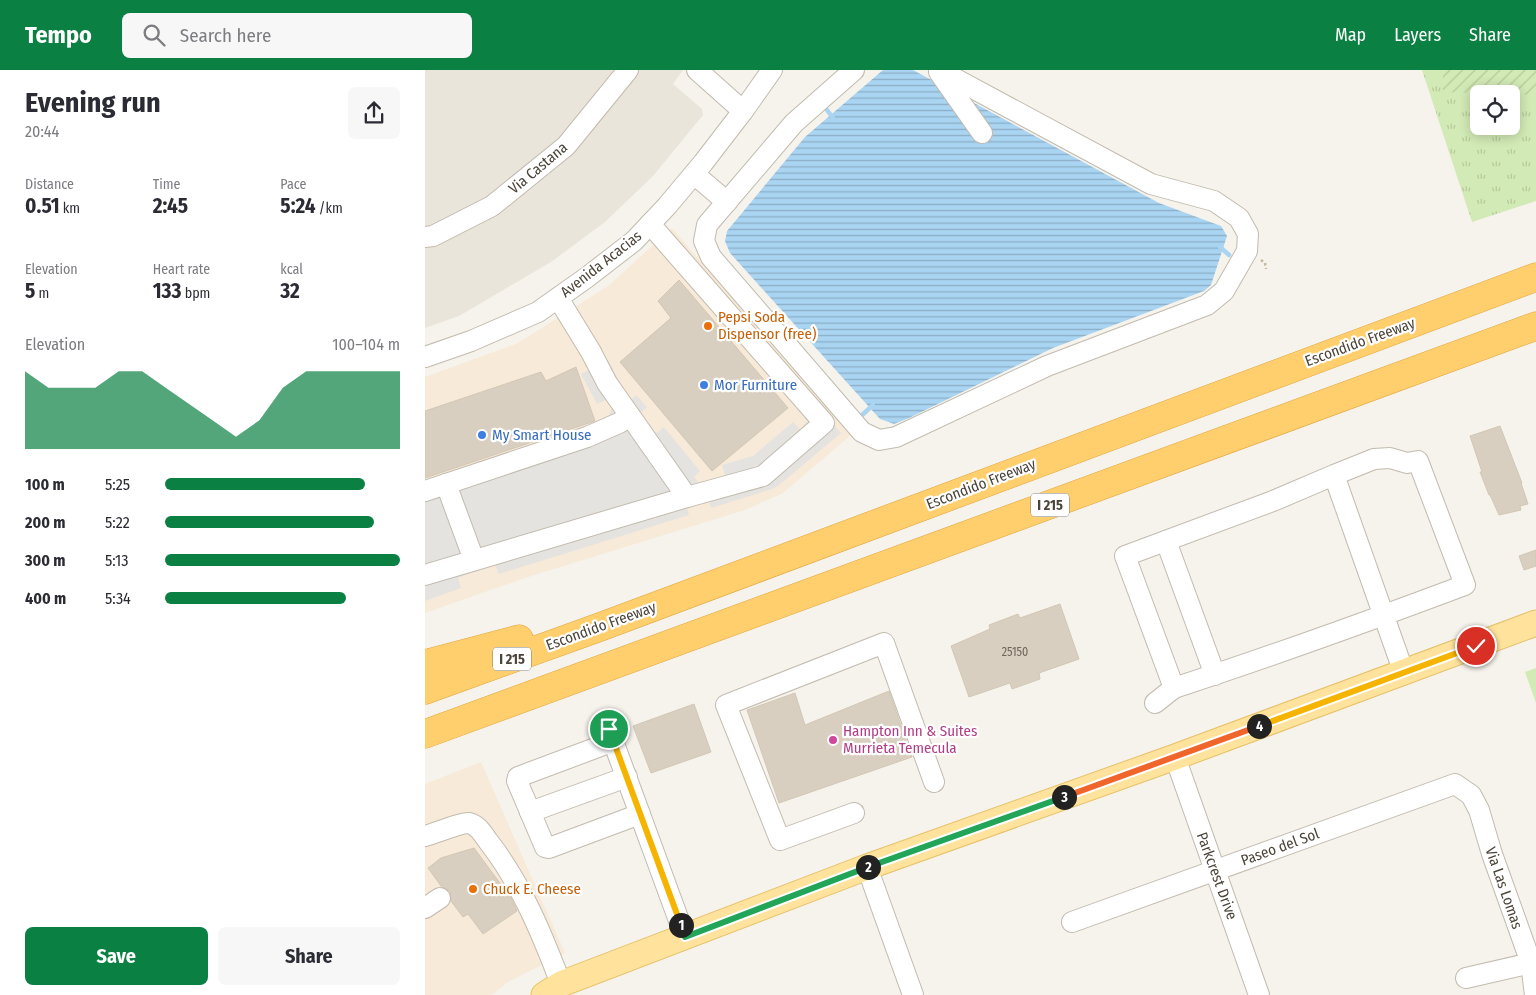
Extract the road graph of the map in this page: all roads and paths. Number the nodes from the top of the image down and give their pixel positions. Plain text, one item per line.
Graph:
1 (628, 70) edge
2 (697, 70) edge
3 (772, 70) edge
4 (854, 70) edge
5 (939, 70) edge
6 (743, 111) junction
7 (982, 133) dead end
8 (694, 174) junction
9 (727, 202) junction
10 (650, 224) junction
11 (425, 237) edge
12 (1536, 277) edge
13 (558, 298) junction
14 (1536, 326) edge
15 (425, 357) edge
16 (630, 416) junction
17 (1334, 475) junction
18 (445, 484) junction
19 (425, 491) edge
20 (687, 496) junction
21 (1165, 541) junction
22 (474, 560) junction
23 (425, 575) edge
24 (1384, 615) junction
25 (1536, 623) edge
26 (600, 627) junction
27 (425, 664) edge
28 (1404, 673) junction
29 (1215, 675) junction
30 (563, 685) junction
31 (1174, 688) junction
32 (425, 690) edge
33 (1155, 703) dead end
34 (425, 734) edge
35 (425, 749) edge
36 (1175, 757) junction
37 (627, 777) junction
38 (934, 782) dead end
39 (1479, 810) joint
40 (530, 812) junction
41 (854, 813) dead end
42 (640, 814) junction
43 (425, 836) edge
44 (867, 867) junction
45 (1215, 871) junction
46 (1072, 922) dead end
47 (685, 937) junction
48 (1531, 963) junction
49 (1466, 978) dead end
50 (553, 990) edge
51 (913, 995) edge
52 (1259, 995) edge
53 (1535, 995) edge

1 - 11 street, Via Castana
2 - 6 street
3 - 6 street, Avenida Acacias
4 - 9 street
5 - 7 street
5 - 9 street
6 - 8 street, Avenida Acacias
8 - 9 street
8 - 10 street, Avenida Acacias
10 - 13 street, Avenida Acacias
10 - 20 street
12 - 26 highway, Escondido Freeway / I 215
13 - 15 street, Avenida Acacias
13 - 16 street
14 - 30 highway, I 215
16 - 18 street
16 - 20 street
17 - 21 street
17 - 24 street
17 - 24 street
18 - 19 street
18 - 22 street
20 - 22 street
21 - 29 street
21 - 31 street
22 - 23 street
24 - 28 street
24 - 29 street
25 - 28 main road
26 - 27 highway
26 - 32 highway, Escondido Freeway / I 215
28 - 36 main road
29 - 31 street
30 - 34 highway, I 215
30 - 35 highway
31 - 33 street
36 - 44 main road
36 - 45 street, Parkcrest Drive
37 - 40 street
37 - 40 street
37 - 42 street
38 - 41 street
39 - 45 street, Paseo del Sol
39 - 48 street, Via Las Lomas
40 - 42 street
42 - 47 street
43 - 50 street
44 - 47 main road
44 - 51 street
45 - 46 street, Paseo del Sol
45 - 52 street, Parkcrest Drive
47 - 50 main road
48 - 49 street
48 - 53 street, Via Las Lomas

